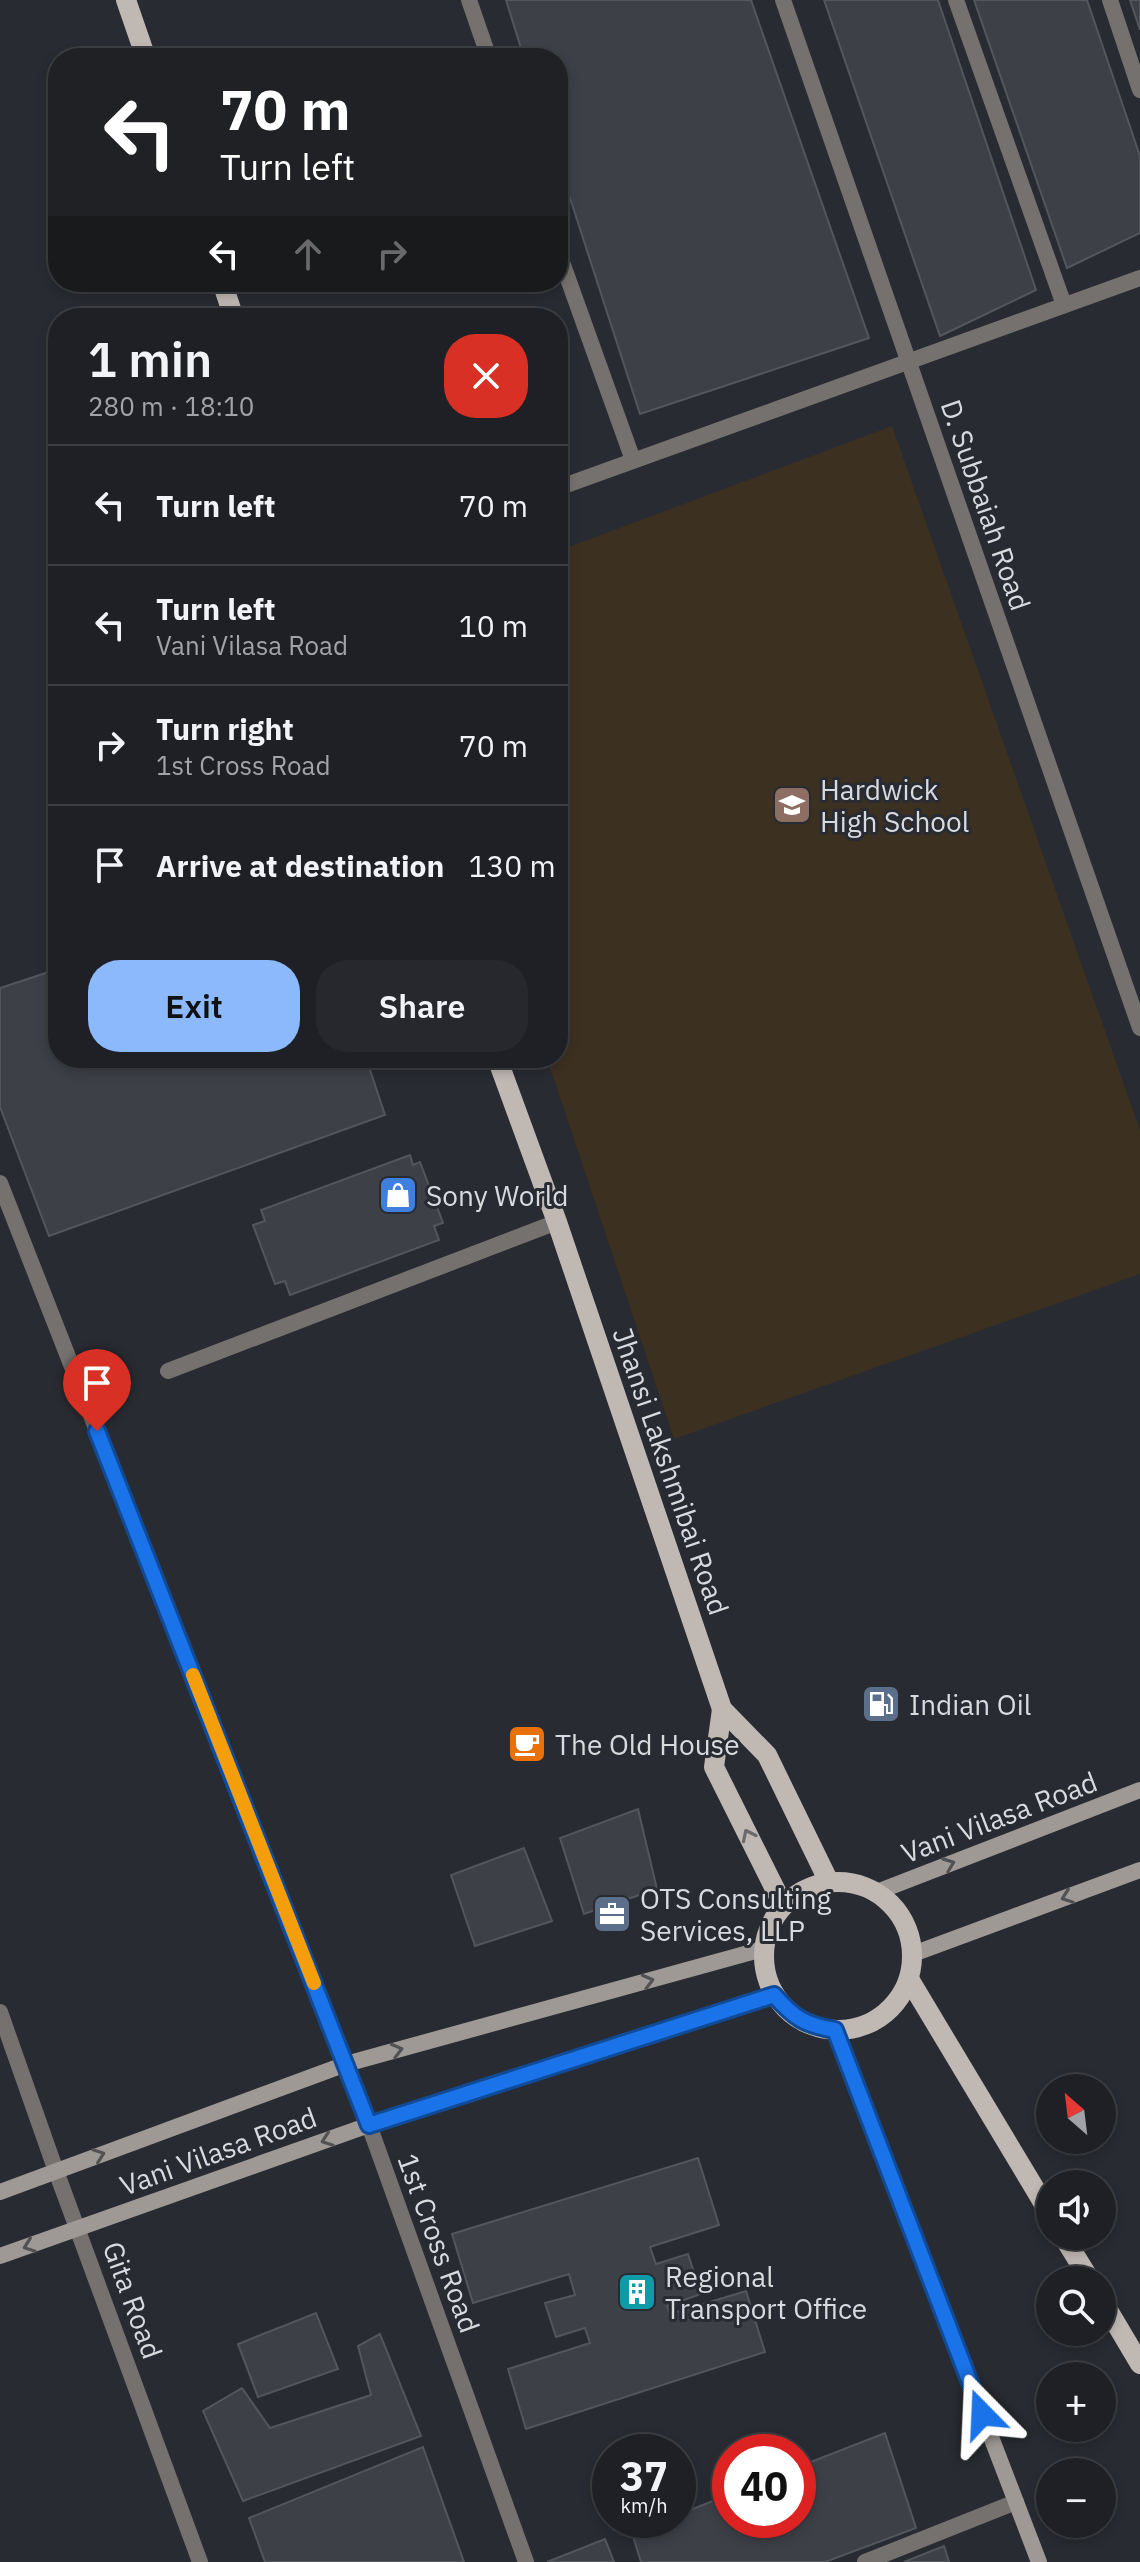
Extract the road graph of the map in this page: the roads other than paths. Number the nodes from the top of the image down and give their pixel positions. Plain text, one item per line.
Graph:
1 (126, 0) edge
2 (469, 0) edge
3 (783, 0) edge
4 (956, 0) edge
5 (1110, 0) edge
6 (143, 48) edge
7 (486, 48) edge
8 (1140, 90) edge
9 (1140, 278) edge
10 (568, 279) edge
11 (1064, 305) junction
12 (908, 361) junction
13 (633, 460) junction
14 (568, 484) edge
15 (1140, 1028) edge
16 (501, 1068) edge
17 (0, 1183) edge
18 (557, 1222) junction
19 (168, 1371) dead end
20 (722, 1709) junction
21 (1140, 1790) edge
22 (1140, 1870) edge
23 (829, 1882) junction
24 (877, 1892) junction
25 (783, 1905) junction
26 (763, 1949) junction
27 (913, 1954) junction
28 (909, 1979) junction
29 (774, 1995) junction
30 (0, 2012) edge
31 (835, 2030) junction
32 (346, 2064) junction
33 (369, 2125) junction
34 (56, 2171) junction
35 (1036, 2191) edge
36 (0, 2192) edge
37 (79, 2228) junction
38 (0, 2256) edge
39 (1116, 2324) edge
40 (1140, 2364) edge
41 (1016, 2502) junction
42 (200, 2562) edge
43 (526, 2562) edge
44 (865, 2562) edge
45 (1039, 2562) edge

1 - 6 main road
2 - 7 street
3 - 12 street, D. Subbaiah Road
4 - 11 street
5 - 8 street
9 - 11 street
10 - 13 street
11 - 12 street
12 - 13 street
12 - 15 street, D. Subbaiah Road
13 - 14 street
16 - 18 main road, Jhansi Lakshmibai Road
17 - 32 street, 1st Cross Road
18 - 19 street
18 - 20 main road, Jhansi Lakshmibai Road
20 - 23 main road, Jhansi Lakshmibai Road
25 -> 20 main road
24 -> 21 main road, Vani Vilasa Road
22 -> 27 main road
23 - 24 main road
23 - 25 main road
24 - 27 main road
25 - 26 main road
26 - 29 main road
32 -> 26 main road, Vani Vilasa Road
27 - 28 main road
28 - 31 main road
28 - 35 main road
29 - 31 main road
29 - 33 main road, Vani Vilasa Road
30 - 34 street, Gita Road
31 - 41 main road
32 - 33 street, 1st Cross Road
34 -> 32 main road, Vani Vilasa Road
33 -> 37 main road, Vani Vilasa Road
33 - 43 street, 1st Cross Road
34 - 36 main road, Vani Vilasa Road
34 - 37 street, Gita Road
37 -> 38 main road, Vani Vilasa Road
37 - 42 street, Gita Road
39 - 40 main road
41 - 44 street
41 - 45 main road

